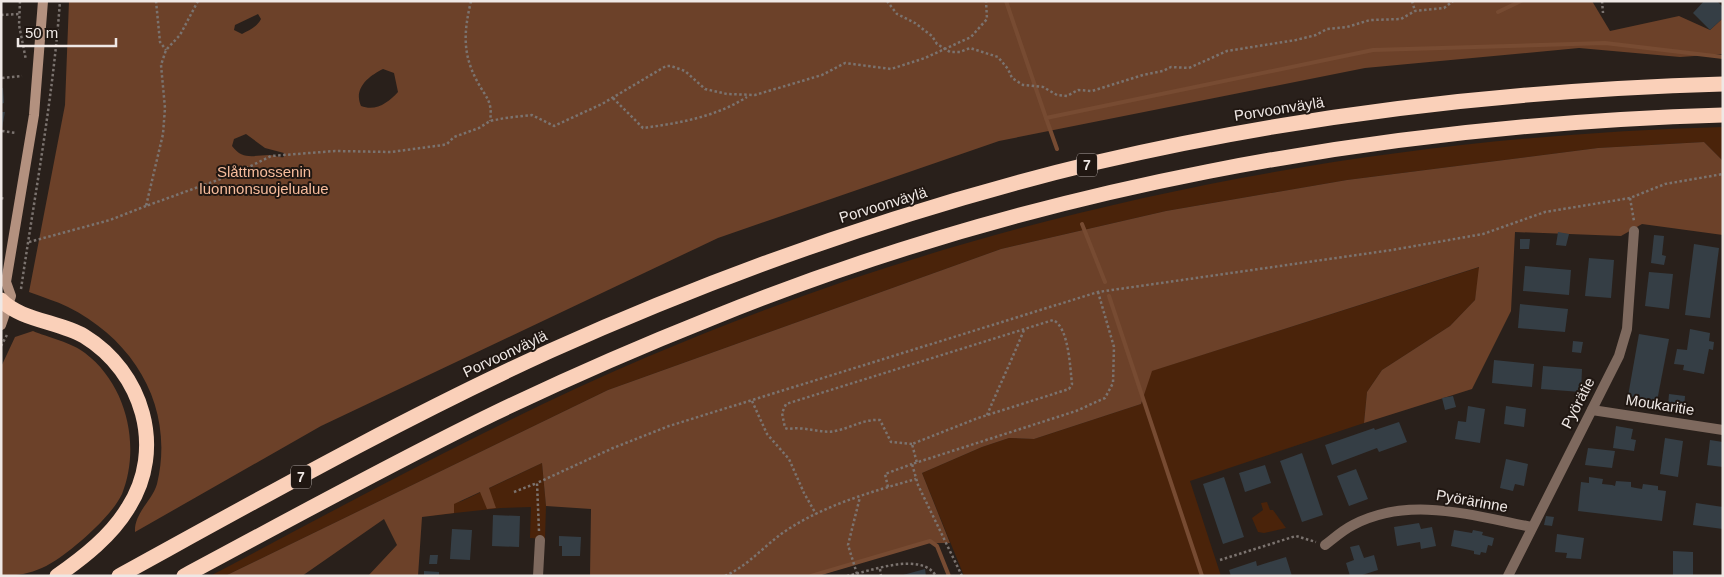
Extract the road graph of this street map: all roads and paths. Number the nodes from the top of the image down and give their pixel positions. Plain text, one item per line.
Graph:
1 (20, 1) edge
2 (44, 1) edge
3 (60, 1) edge
4 (156, 1) edge
5 (198, 1) edge
6 (472, 1) edge
7 (886, 1) edge
8 (986, 1) edge
9 (1412, 1) edge
10 (1453, 1) edge
11 (1602, 1) edge
12 (1415, 11) junction
13 (1603, 13) dead end
14 (19, 14) junction
15 (1, 15) edge
16 (943, 48) junction
17 (166, 50) junction
18 (24, 57) dead end
19 (22, 76) dead end
20 (2, 78) edge
21 (1723, 84) edge
22 (748, 96) junction
23 (613, 98) junction
24 (1723, 115) edge
25 (490, 121) junction
26 (2, 131) edge
27 (16, 133) dead end
28 (1723, 174) edge
29 (1630, 198) junction
30 (146, 206) junction
31 (1634, 231) joint
32 (29, 242) junction
33 (4, 285) edge
34 (1098, 292) junction
35 (9, 306) edge
36 (6, 327) edge
37 (1024, 330) junction
38 (1, 346) edge
39 (752, 400) junction
40 (1592, 410) junction
41 (987, 415) junction
42 (1723, 430) edge
43 (912, 444) junction
44 (917, 462) junction
45 (912, 464) junction
46 (916, 479) junction
47 (537, 483) junction
48 (888, 487) junction
49 (514, 492) dead end
50 (860, 497) junction
51 (816, 514) junction
52 (1532, 527) junction
53 (540, 540) joint
54 (1324, 545) joint
55 (1220, 560) dead end
56 (880, 569) junction
57 (856, 574) junction
58 (57, 576) edge
59 (119, 576) edge
60 (184, 576) edge
61 (538, 576) edge
62 (725, 576) edge
63 (848, 576) edge
64 (881, 576) edge
65 (936, 576) edge
66 (962, 576) edge
67 (1508, 576) edge

1 - 14 path
2 - 33 main road
3 - 32 path
4 - 17 path
5 - 17 path
6 - 25 path
7 - 16 path
8 - 16 path
9 - 12 path
10 - 12 path
11 - 13 path
12 - 16 path
14 - 15 path
14 - 18 path
16 - 22 path
17 - 30 path
19 - 20 path
21 - 59 highway, Porvoonväylä / 7
22 - 23 path
22 - 23 path
23 - 25 path
24 - 60 highway, 7
25 - 30 path
26 - 27 path
28 - 29 path
29 - 31 path
29 - 34 path
30 - 32 path
31 - 40 street, Pyörätie
32 - 35 path
33 - 35 main road
34 - 39 path
34 - 44 path
35 - 36 main road
35 - 36 path
35 - 58 highway
36 - 38 path
37 - 41 path
37 - 41 path
37 - 43 path
39 - 47 path
39 - 51 path
40 - 42 street, Moukaritie
40 - 52 street, Pyörätie
41 - 43 path
43 - 44 path
44 - 45 path
45 - 46 path
45 - 48 path
46 - 48 path
46 - 66 path
47 - 49 path
47 - 53 path
48 - 50 path
50 - 51 path
50 - 57 path
51 - 62 path
52 - 54 street, Pyörärinne
52 - 67 street, Pyörätie
53 - 61 street
54 - 55 path
56 - 57 path
56 - 64 path
56 - 65 path
57 - 63 path

